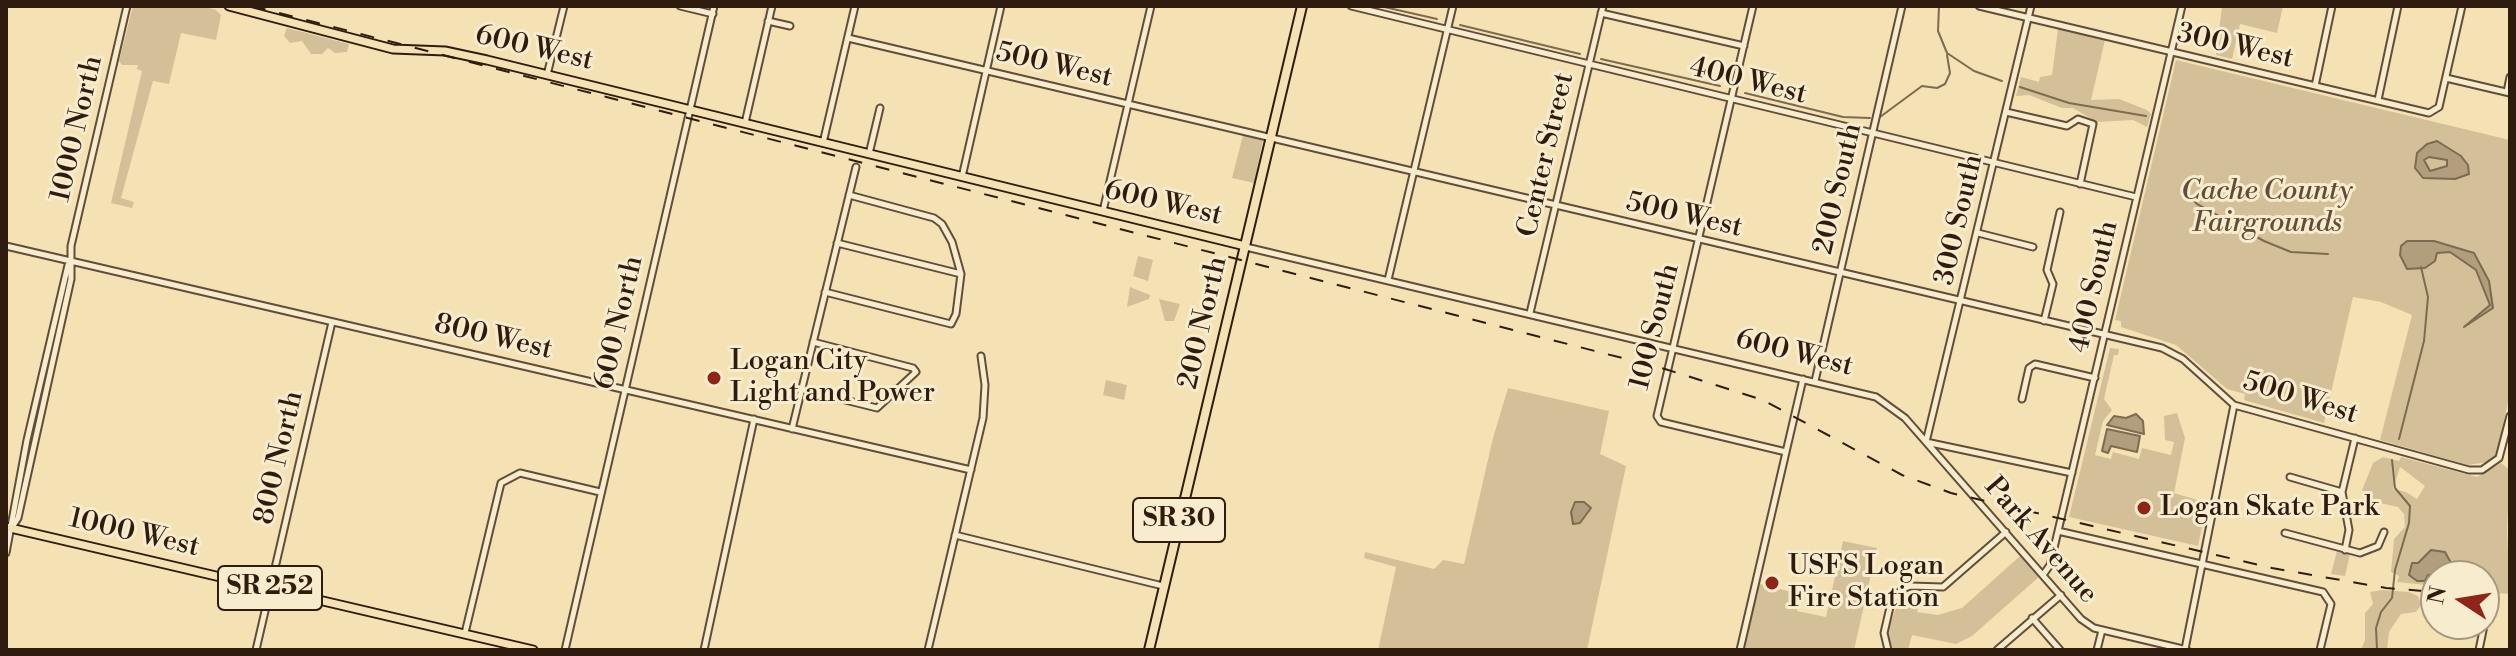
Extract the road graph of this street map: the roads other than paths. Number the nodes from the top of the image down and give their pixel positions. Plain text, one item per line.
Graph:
1 (127, 6) edge
2 (229, 6) edge
3 (564, 6) edge
4 (680, 6) edge
5 (714, 6) edge
6 (772, 6) edge
7 (855, 6) edge
8 (1001, 6) edge
9 (1151, 6) edge
10 (1302, 6) edge
11 (1351, 6) edge
12 (1453, 6) edge
13 (1753, 6) edge
14 (1902, 6) edge
15 (1979, 6) edge
16 (2031, 6) edge
17 (2182, 6) edge
18 (2332, 6) edge
19 (2398, 6) edge
20 (2462, 6) edge
21 (1602, 10) edge
22 (713, 14) junction
23 (2028, 18) junction
24 (768, 21) junction
25 (790, 26) dead end
26 (1447, 30) junction
27 (848, 38) junction
28 (1744, 46) junction
29 (2171, 53) junction
30 (1589, 64) junction
31 (985, 70) junction
32 (547, 75) junction
33 (2510, 77) edge
34 (2446, 78) junction
35 (2315, 86) junction
36 (2508, 93) edge
37 (1731, 99) junction
38 (2378, 100) junction
39 (1128, 104) junction
40 (880, 108) dead end
41 (691, 110) junction
42 (2006, 112) junction
43 (745, 123) junction
44 (1873, 133) junction
45 (1271, 138) junction
46 (823, 143) junction
47 (869, 155) junction
48 (1994, 163) junction
49 (856, 167) dead end
50 (1414, 172) junction
51 (962, 178) junction
52 (2080, 184) junction
53 (849, 195) junction
54 (2136, 197) junction
55 (1556, 205) junction
56 (2060, 212) dead end
57 (1102, 213) junction
58 (1978, 233) junction
59 (1698, 240) junction
60 (837, 243) junction
61 (6, 246) edge
62 (1245, 246) junction
63 (2033, 247) dead end
64 (70, 261) junction
65 (1840, 273) junction
66 (961, 274) junction
67 (1388, 280) junction
68 (825, 292) junction
69 (1962, 302) junction
70 (1530, 313) junction
71 (2044, 321) junction
72 (332, 322) junction
73 (2104, 335) junction
74 (813, 342) junction
75 (1672, 348) junction
76 (981, 356) dead end
77 (2095, 378) junction
78 (1803, 379) junction
79 (1815, 381) junction
80 (625, 388) junction
81 (801, 389) junction
82 (2022, 399) dead end
83 (2234, 405) junction
84 (2510, 416) edge
85 (754, 419) junction
86 (792, 429) junction
87 (2355, 438) junction
88 (1926, 442) junction
89 (1786, 452) junction
90 (971, 470) junction
91 (2072, 473) junction
92 (2290, 477) dead end
93 (2342, 492) junction
94 (601, 493) junction
95 (9, 528) edge
96 (2058, 531) junction
97 (2006, 532) junction
98 (2384, 532) dead end
99 (2285, 533) dead end
100 (955, 535) junction
101 (2345, 550) junction
102 (6, 553) edge
103 (2202, 564) junction
104 (2043, 575) junction
105 (1163, 586) junction
106 (271, 588) junction
107 (2061, 595) junction
108 (2032, 618) junction
109 (2102, 630) junction
110 (465, 633) junction
111 (256, 650) edge
112 (533, 650) edge
113 (565, 650) edge
114 (704, 650) edge
115 (928, 650) edge
116 (1149, 650) edge
117 (1740, 650) edge
118 (1888, 650) edge
119 (1997, 650) edge
120 (2060, 650) edge
121 (2097, 650) edge
122 (2186, 650) edge
123 (2320, 650) edge

1 - 64 street, 1000 North
2 - 32 main road, 600 West
3 - 32 street
4 - 22 street
5 - 22 street, 600 North
6 - 24 street
7 - 27 street
8 - 31 street
9 - 39 street
10 - 45 highway, 200 North / SR 30
11 - 26 street, 400 West
12 - 26 street
13 - 28 street, 100 South
14 - 44 street, 200 South
15 - 23 street, 300 West
16 - 23 street, 300 South
17 - 29 street, 400 South
18 - 35 street
19 - 38 street
20 - 34 street
21 - 28 street
21 - 30 street, Center Street
22 - 41 street, 600 North
23 - 29 street, 300 West
23 - 42 street, 300 South
24 - 25 street
24 - 43 street
26 - 30 street, 400 West
26 - 50 street
27 - 31 street, 500 West
27 - 46 street
28 - 37 street, 100 South
29 - 35 street, 300 West
29 - 54 street, 400 South
30 - 37 street, 400 West
30 - 55 street, Center Street
31 - 39 street, 500 West
31 - 51 street
32 - 41 main road, 600 West
33 - 36 street
34 - 36 street
34 - 38 street, 300 West
35 - 38 street, 300 West
37 - 44 street, 400 West
37 - 59 street, 100 South
39 - 45 street, 500 West
39 - 57 street
40 - 47 street
41 - 43 main road, 600 West
41 - 80 street, 600 North
42 - 48 street, 300 South
42 - 52 street
43 - 46 main road, 600 West
44 - 48 street, 400 West
44 - 65 street, 200 South
45 - 50 street, 500 West
45 - 62 highway, 200 North / SR 30
46 - 47 main road, 600 West
47 - 51 main road, 600 West
48 - 52 street, 400 West
48 - 58 street, 300 South
49 - 53 street
50 - 55 street, 500 West
50 - 67 street
51 - 57 main road, 600 West
52 - 54 street, 400 West
53 - 60 street
53 - 66 street
54 - 73 street, 400 South
55 - 59 street, 500 West
55 - 70 street, Center Street
56 - 71 street
57 - 62 main road, 600 West
58 - 63 street
58 - 69 street, 300 South
59 - 65 street, 500 West
59 - 75 street, 100 South
60 - 66 street
60 - 68 street
61 - 64 street, 800 West
62 - 67 street, 600 West
62 - 105 highway, 200 North / SR 30
64 - 72 street, 800 West
64 - 95 street, 1000 North
65 - 69 street, 500 West
65 - 79 street, 200 South
66 - 68 street
67 - 70 street, 600 West
68 - 74 street
69 - 71 street, 500 West
69 - 88 street, 300 South
70 - 75 street, 600 West
71 - 73 street, 500 West
72 - 80 street, 800 West
72 - 106 street, 800 North
73 - 77 street, 400 South
73 - 83 street, 500 West
74 - 81 street
74 - 81 street
75 - 78 street, 600 West
75 - 89 street, 100 South
76 - 90 street
77 - 82 street
77 - 91 street, 400 South
78 - 79 street, 600 West
78 - 89 street
79 - 88 street, 600 West
80 - 85 street, 800 West
80 - 94 street, 600 North
81 - 86 street
83 - 87 street, 500 West
83 - 103 street
84 - 87 street, 500 West
85 - 86 street, 800 West
85 - 114 street
86 - 90 street, 800 West
87 - 93 street
88 - 91 street
88 - 97 street, Park Avenue
89 - 117 street
90 - 100 street
91 - 96 street, 400 South
92 - 93 street
93 - 101 street
94 - 110 street
94 - 113 street, 600 North
95 - 102 street, 1000 North
95 - 106 main road, 1000 West / SR 252
96 - 103 street
96 - 104 street, 400 South
97 - 104 street, Park Avenue
97 - 118 street
98 - 101 street
99 - 101 street
100 - 105 street
100 - 115 street
103 - 122 street
103 - 123 street
104 - 107 street, Park Avenue
105 - 116 highway, 200 North / SR 30
106 - 110 main road, 1000 West / SR 252
106 - 111 street, 800 North
107 - 108 street
107 - 109 street, Park Avenue
108 - 119 street
108 - 120 street
109 - 121 street
109 - 122 street, Park Avenue
110 - 112 main road, 1000 West / SR 252

